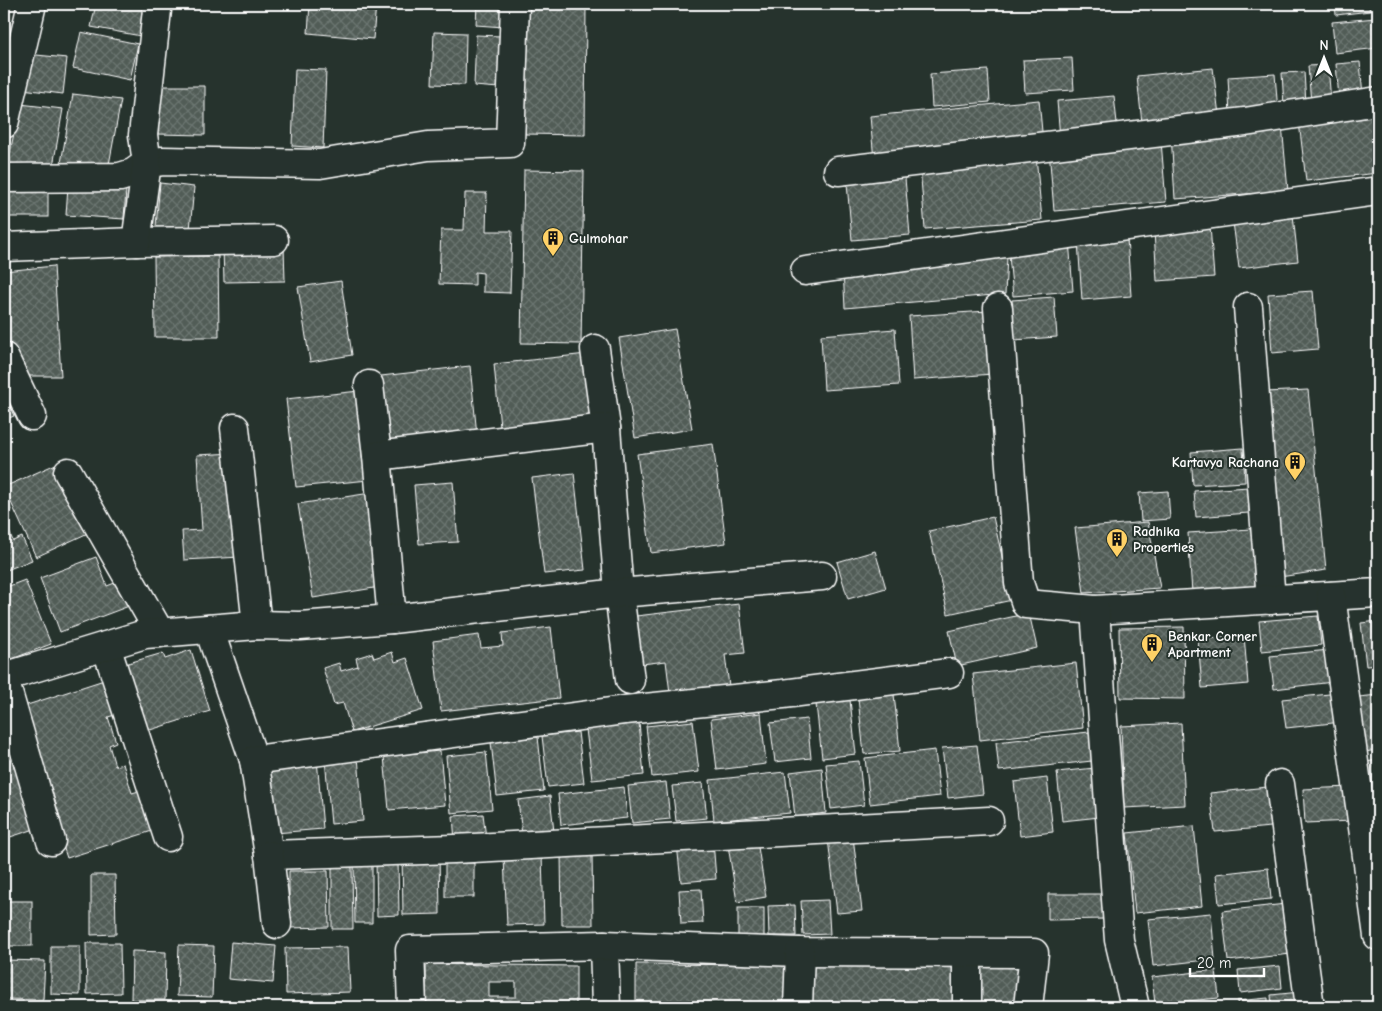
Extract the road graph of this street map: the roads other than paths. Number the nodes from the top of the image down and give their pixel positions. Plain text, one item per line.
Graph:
1 (32, 4) edge
2 (515, 4) edge
3 (157, 10) dead end
4 (1378, 101) edge
5 (4, 124) edge
6 (147, 163) junction
7 (838, 171) dead end
8 (4, 178) edge
9 (1378, 191) edge
10 (274, 240) dead end
11 (136, 242) junction
12 (4, 246) edge
13 (805, 271) dead end
14 (1248, 307) dead end
15 (998, 308) dead end
16 (595, 349) dead end
17 (4, 357) edge
18 (369, 385) dead end
19 (32, 416) dead end
20 (235, 428) dead end
21 (606, 428) junction
22 (377, 456) junction
23 (68, 472) dead end
24 (822, 576) dead end
25 (619, 593) junction
26 (1378, 593) edge
27 (1331, 596) junction
28 (1271, 600) junction
29 (1095, 610) junction
30 (392, 619) junction
31 (257, 625) junction
32 (208, 629) junction
33 (160, 633) junction
34 (106, 646) junction
35 (949, 673) dead end
36 (4, 678) edge
37 (630, 680) dead end
38 (254, 760) junction
39 (1280, 784) dead end
40 (989, 821) dead end
41 (168, 837) dead end
42 (51, 841) dead end
43 (269, 855) junction
44 (277, 924) dead end
45 (1378, 936) edge
46 (604, 945) junction
47 (800, 952) junction
48 (967, 953) junction
49 (412, 1007) edge
50 (606, 1007) edge
51 (798, 1007) edge
52 (967, 1007) edge
53 (1028, 1007) edge
54 (1135, 1007) edge
55 (1310, 1007) edge

1 - 5 street
2 - 6 street
3 - 6 street
4 - 7 street
6 - 8 street
6 - 11 street
9 - 13 street
10 - 11 street
11 - 12 street
14 - 28 street
15 - 29 street
16 - 21 street
17 - 19 street
18 - 22 street
20 - 31 street
21 - 22 street
21 - 25 street
22 - 30 street
23 - 33 street
24 - 25 street
25 - 30 street
25 - 37 street
26 - 27 street
27 - 28 street
27 - 45 street
28 - 29 street
29 - 54 street
30 - 31 street
31 - 32 street
32 - 33 street
32 - 38 street
33 - 34 street
34 - 36 street
34 - 41 street
35 - 38 street
36 - 42 street
38 - 43 street
39 - 55 street
40 - 43 street
43 - 44 street
46 - 47 street
46 - 49 street
46 - 50 street
47 - 48 street
47 - 51 street
48 - 52 street
48 - 53 street

